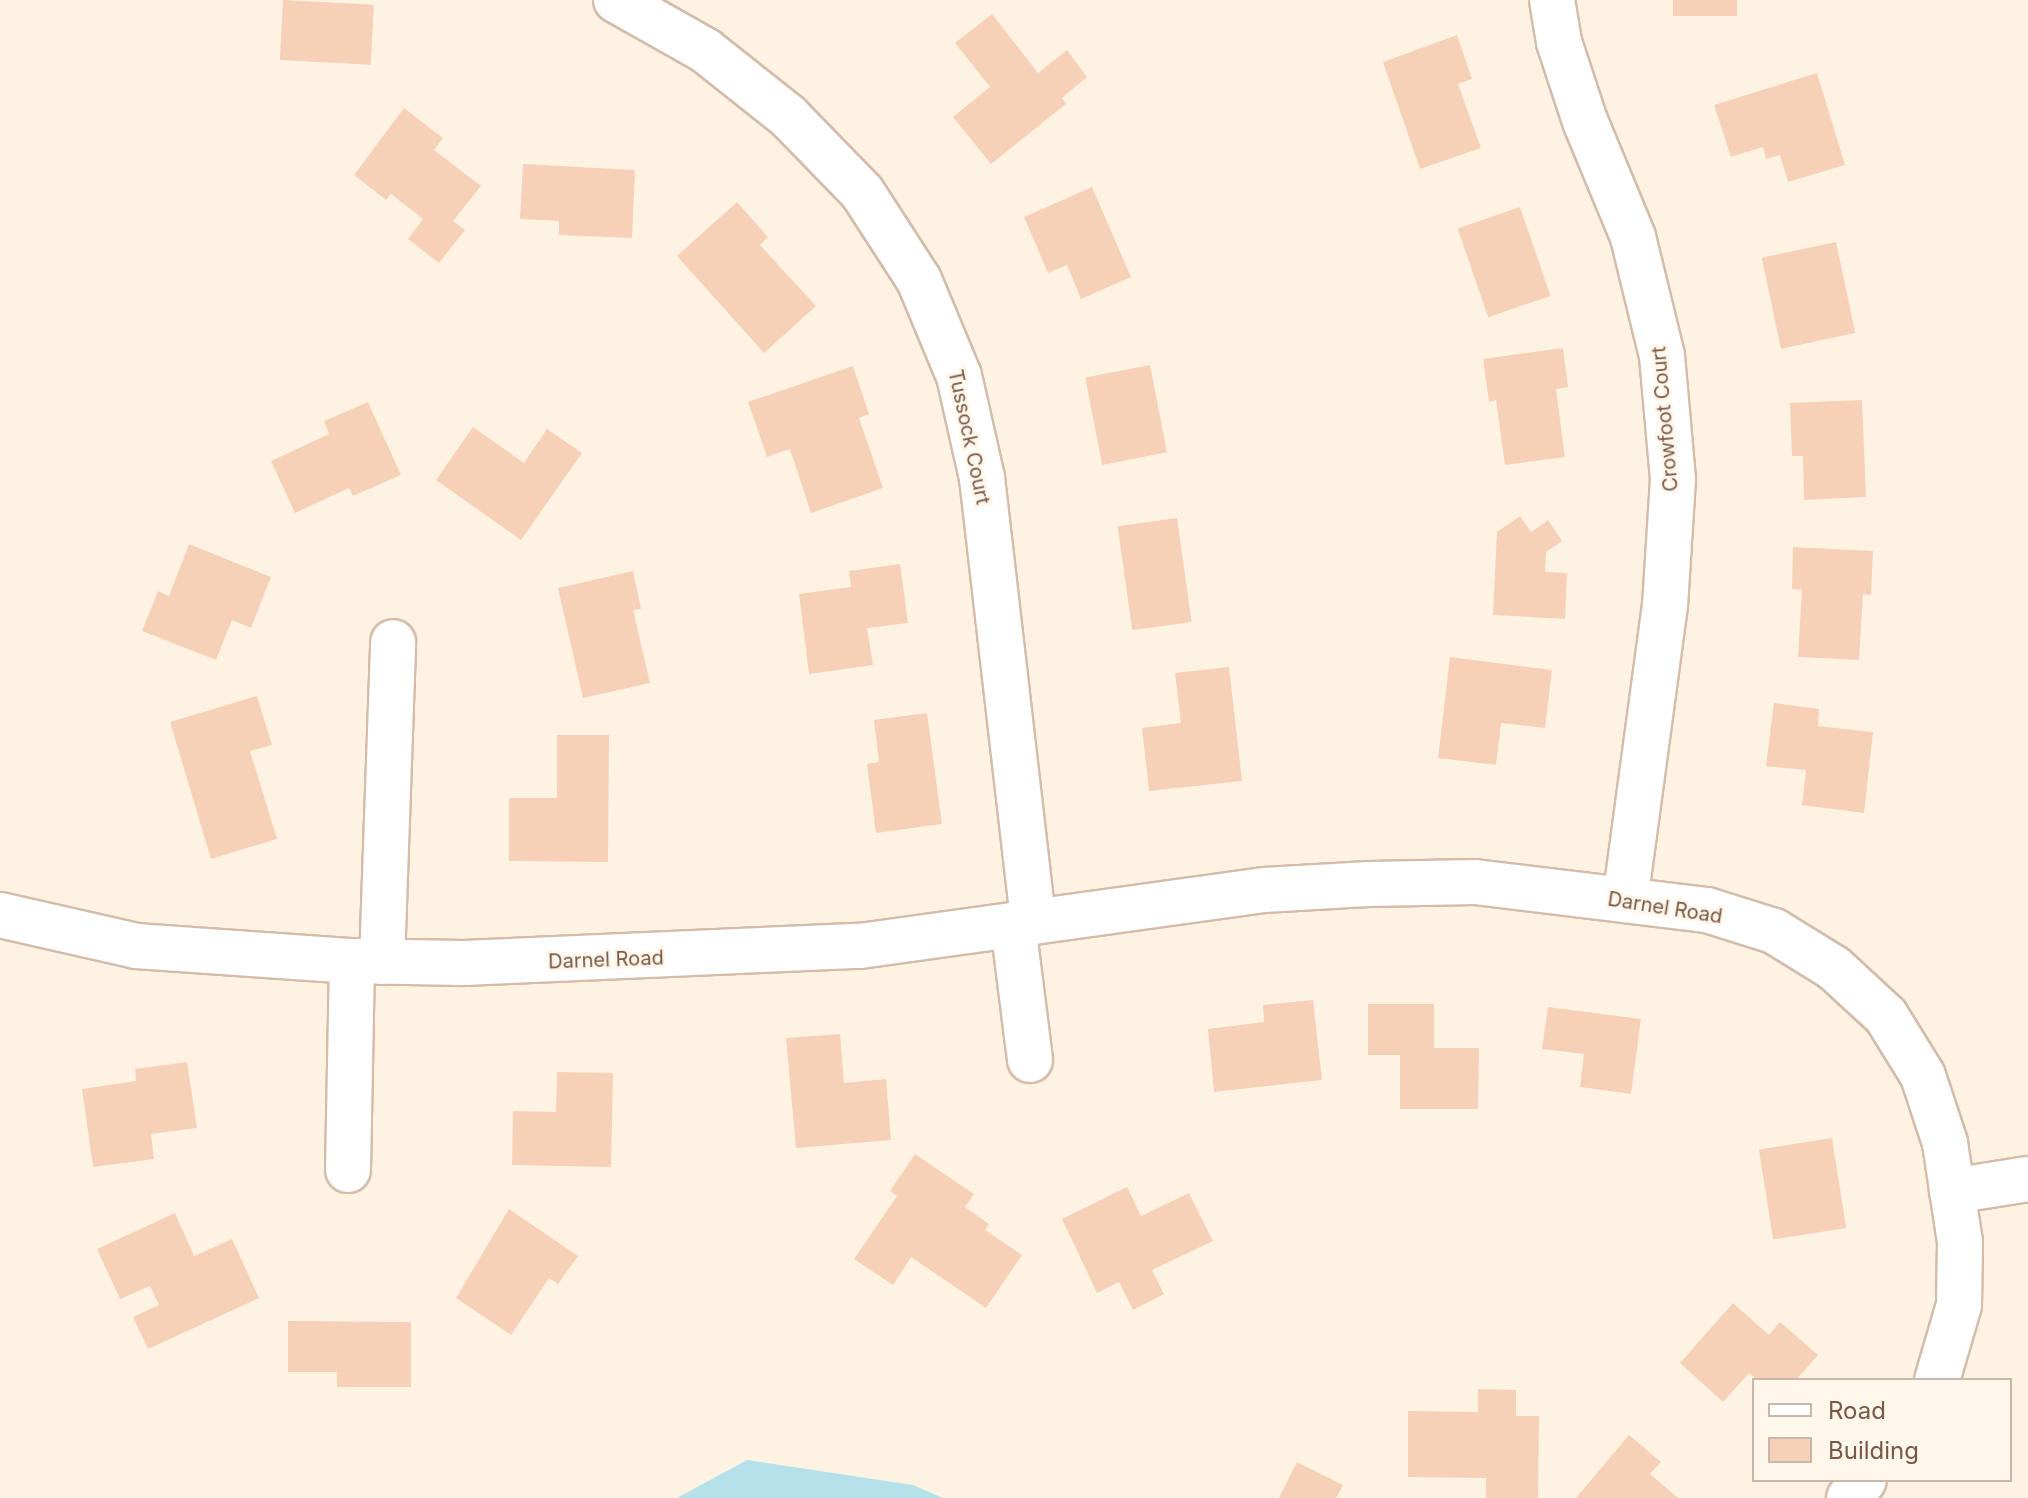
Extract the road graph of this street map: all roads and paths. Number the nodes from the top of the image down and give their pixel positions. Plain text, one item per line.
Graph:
1 (616, 0) edge
2 (1552, 0) edge
3 (393, 642) dead end
4 (1625, 900) junction
5 (0, 915) edge
6 (1023, 924) junction
7 (367, 962) junction
8 (1030, 1060) dead end
9 (348, 1170) dead end
10 (2028, 1179) edge
11 (1952, 1191) junction
12 (1938, 1378) edge
13 (1862, 1482) edge
14 (1849, 1498) edge

1 - 6 street, Tussock Court
2 - 4 street, Crowfoot Court
3 - 7 street
4 - 6 street, Darnel Road
4 - 11 street, Darnel Road
5 - 7 street, Darnel Road
6 - 7 street, Darnel Road
6 - 8 street
7 - 9 street
10 - 11 street
11 - 12 street, Darnel Road
13 - 14 street

